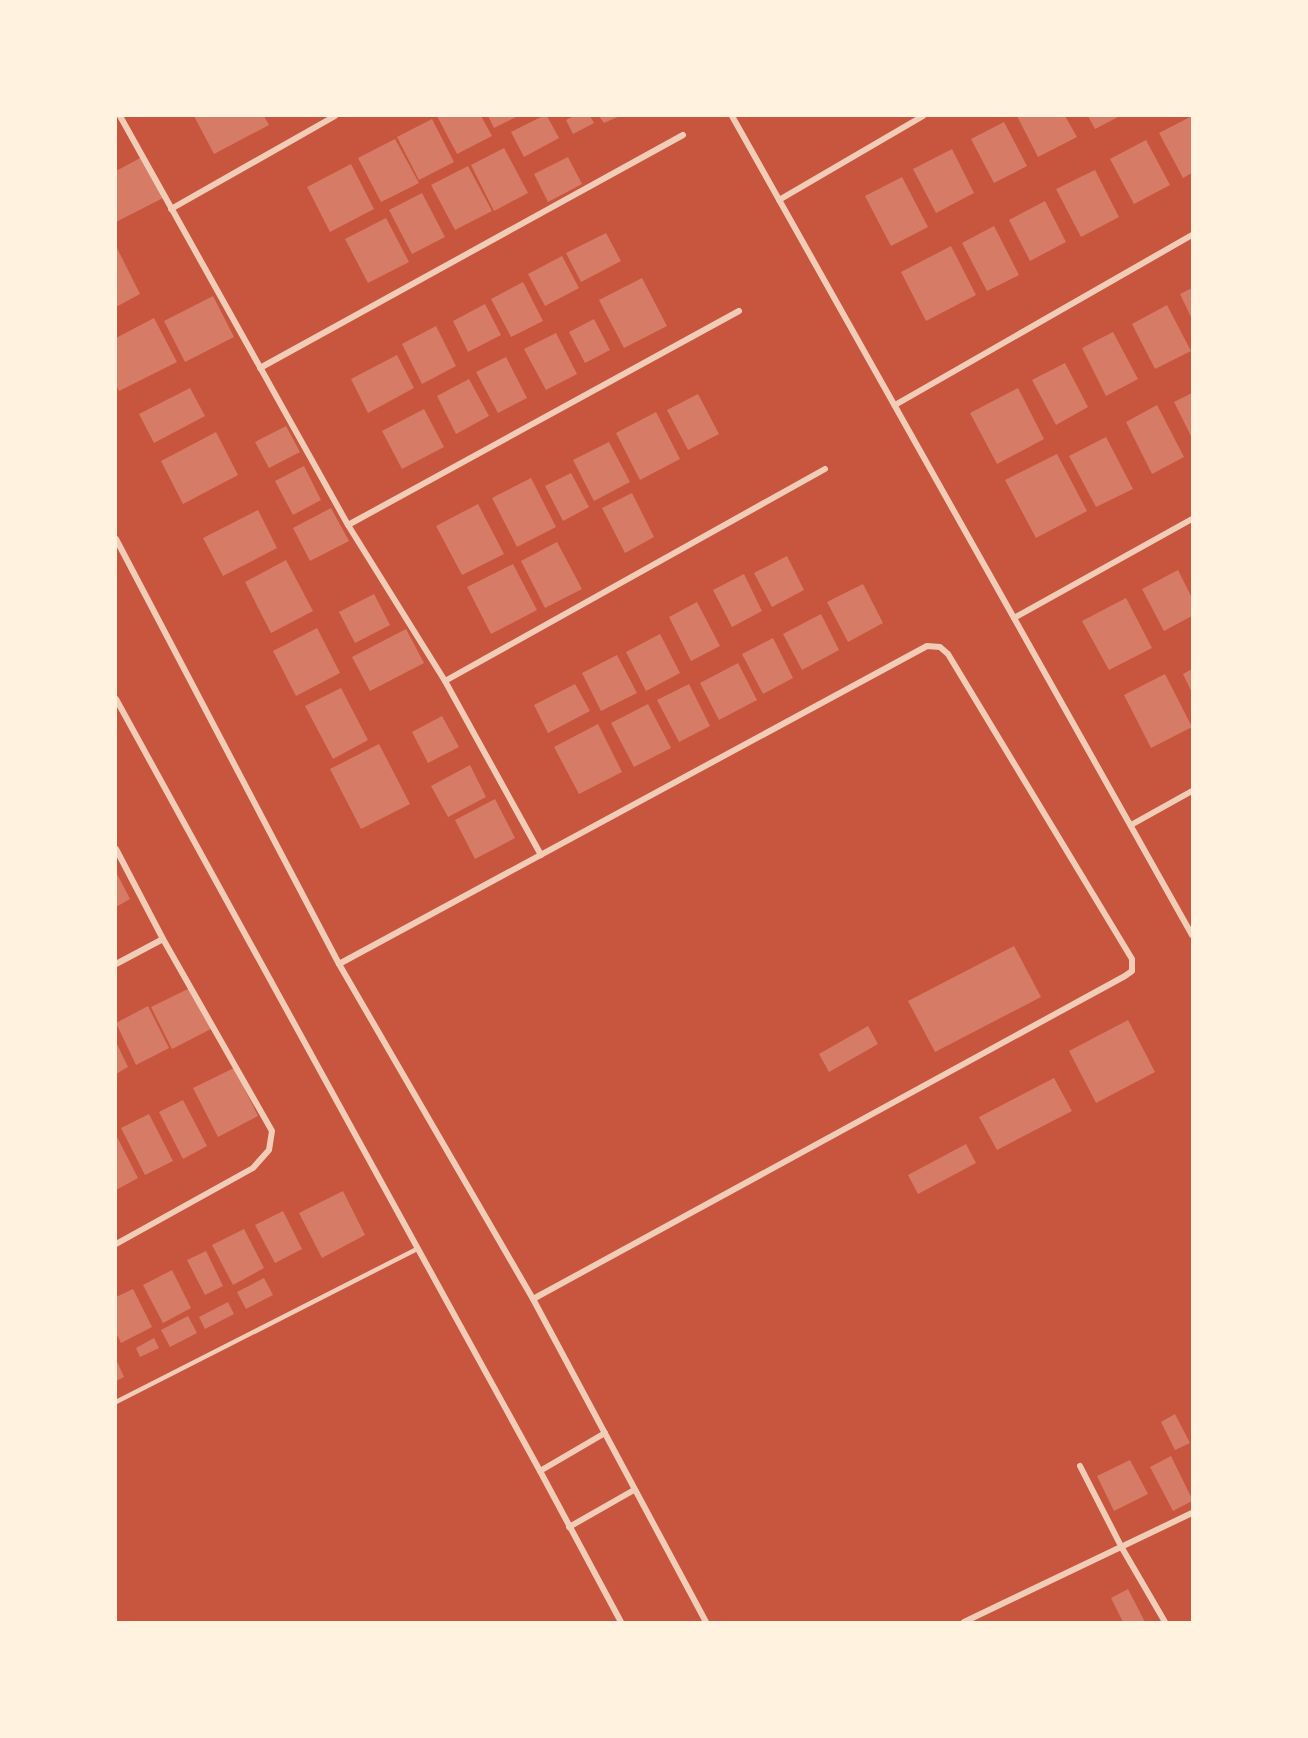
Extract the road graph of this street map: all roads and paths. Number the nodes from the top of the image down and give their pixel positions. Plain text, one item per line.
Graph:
1 (120, 116) edge
2 (335, 116) edge
3 (732, 116) edge
4 (923, 116) edge
5 (683, 135) dead end
6 (779, 200) junction
7 (171, 209) junction
8 (1192, 235) edge
9 (739, 311) dead end
10 (260, 368) junction
11 (895, 405) junction
12 (825, 469) dead end
13 (1192, 519) edge
14 (348, 525) junction
15 (116, 539) edge
16 (1014, 618) junction
17 (445, 681) junction
18 (116, 699) edge
19 (1192, 791) edge
20 (1131, 825) junction
21 (116, 849) edge
22 (541, 855) junction
23 (1192, 935) edge
24 (163, 939) junction
25 (116, 964) edge
26 (339, 964) junction
27 (116, 1244) edge
28 (417, 1249) junction
29 (533, 1299) junction
30 (116, 1402) edge
31 (605, 1433) junction
32 (1080, 1466) dead end
33 (540, 1471) junction
34 (634, 1490) junction
35 (1192, 1513) edge
36 (569, 1527) junction
37 (1122, 1548) junction
38 (621, 1623) edge
39 (706, 1623) edge
40 (964, 1623) edge
41 (1166, 1623) edge

1 - 7 street
2 - 7 street
3 - 6 street
4 - 6 street
5 - 10 street
6 - 11 street
7 - 10 street
8 - 11 street
9 - 14 street
10 - 14 street
11 - 16 street
12 - 17 street
13 - 16 street
14 - 17 street
15 - 26 street
16 - 20 street
17 - 22 street
18 - 28 street
19 - 20 street
20 - 23 street
21 - 24 street
22 - 26 street
22 - 29 street
24 - 25 street
24 - 27 street
26 - 29 street
28 - 30 lane
28 - 33 street
29 - 31 street
31 - 33 street
31 - 34 street
32 - 37 street
33 - 36 street
34 - 36 street
34 - 39 street
35 - 37 street
36 - 38 street
37 - 40 street
37 - 41 street

